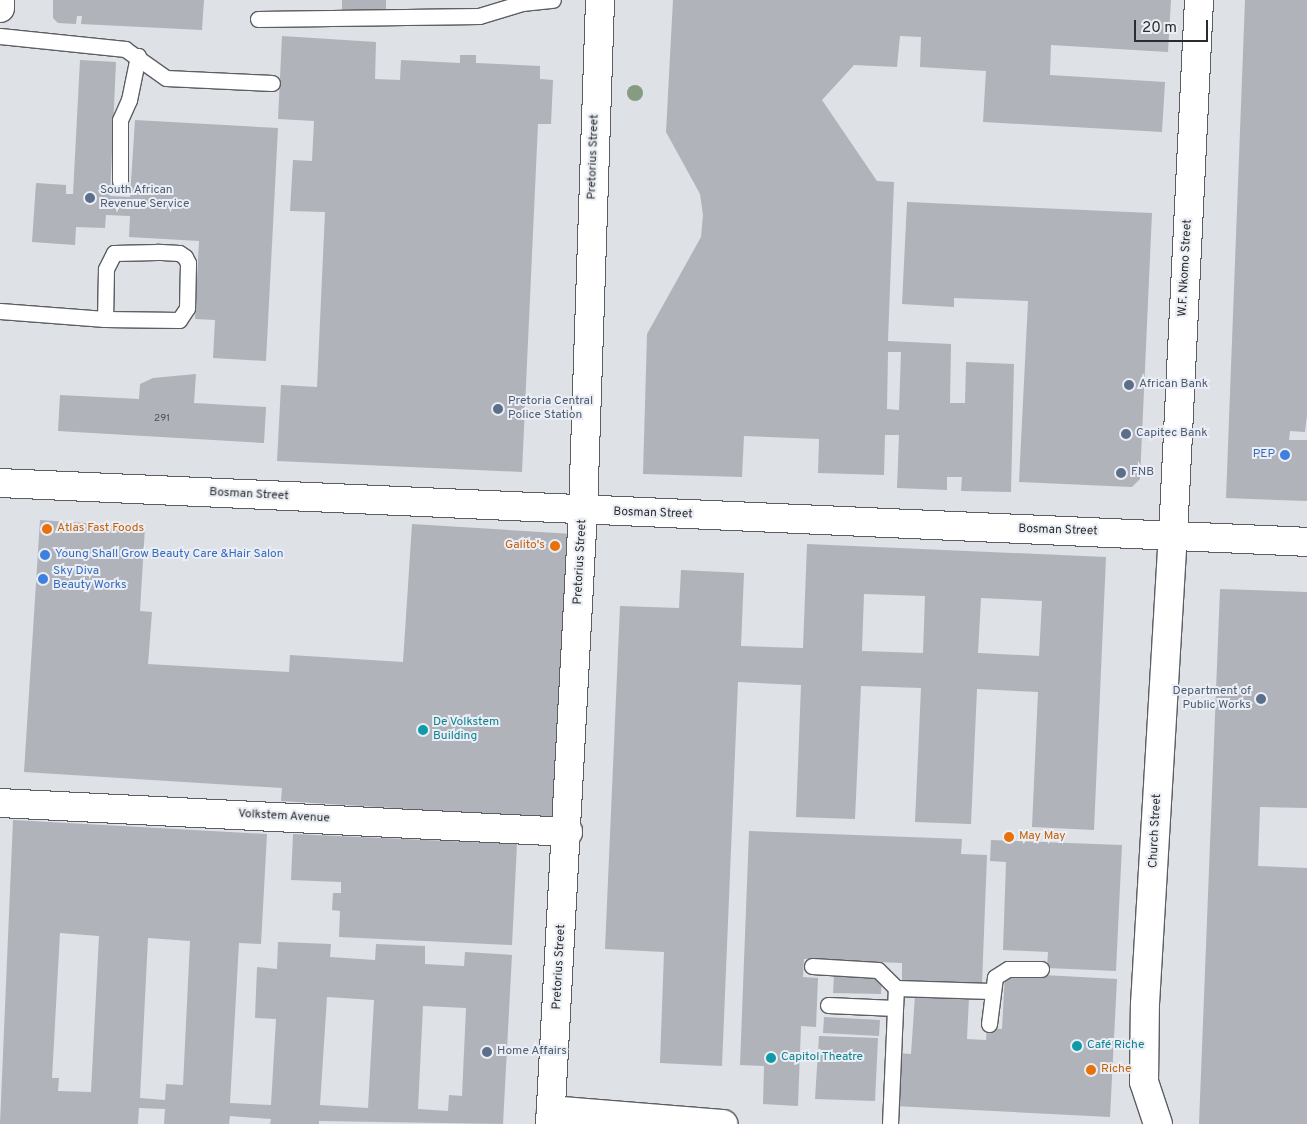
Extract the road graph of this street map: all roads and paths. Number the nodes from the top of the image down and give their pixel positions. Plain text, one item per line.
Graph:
1 (0, 0) edge
2 (553, 0) edge
3 (600, 0) edge
4 (1199, 0) edge
5 (0, 8) edge
6 (258, 19) dead end
7 (0, 36) edge
8 (138, 56) junction
9 (272, 84) dead end
10 (120, 181) dead end
11 (0, 312) edge
12 (105, 319) junction
13 (0, 483) edge
14 (583, 511) junction
15 (1173, 536) junction
16 (1307, 542) edge
17 (0, 803) edge
18 (568, 832) junction
19 (812, 966) dead end
20 (1041, 969) dead end
21 (896, 988) junction
22 (991, 991) junction
23 (828, 1005) dead end
24 (895, 1008) junction
25 (989, 1024) dead end
26 (550, 1117) edge
27 (722, 1124) edge
28 (890, 1124) edge
29 (1158, 1124) edge

1 - 5 street
2 - 6 lane
3 - 14 street, Pretorius Street
4 - 15 street, W.F. Nkomo Street
7 - 8 lane
8 - 9 lane
8 - 10 lane
11 - 12 lane
12 - 12 lane
13 - 14 street, Bosman Street
14 - 15 street, Bosman Street
14 - 18 street, Pretorius Street
15 - 16 street, Bosman Street
15 - 29 street, Church Street
17 - 18 street, Volkstem Avenue
18 - 26 street, Pretorius Street
19 - 21 lane
20 - 22 lane
21 - 22 lane
21 - 24 lane
22 - 25 lane
23 - 24 lane
24 - 28 lane
26 - 27 street

